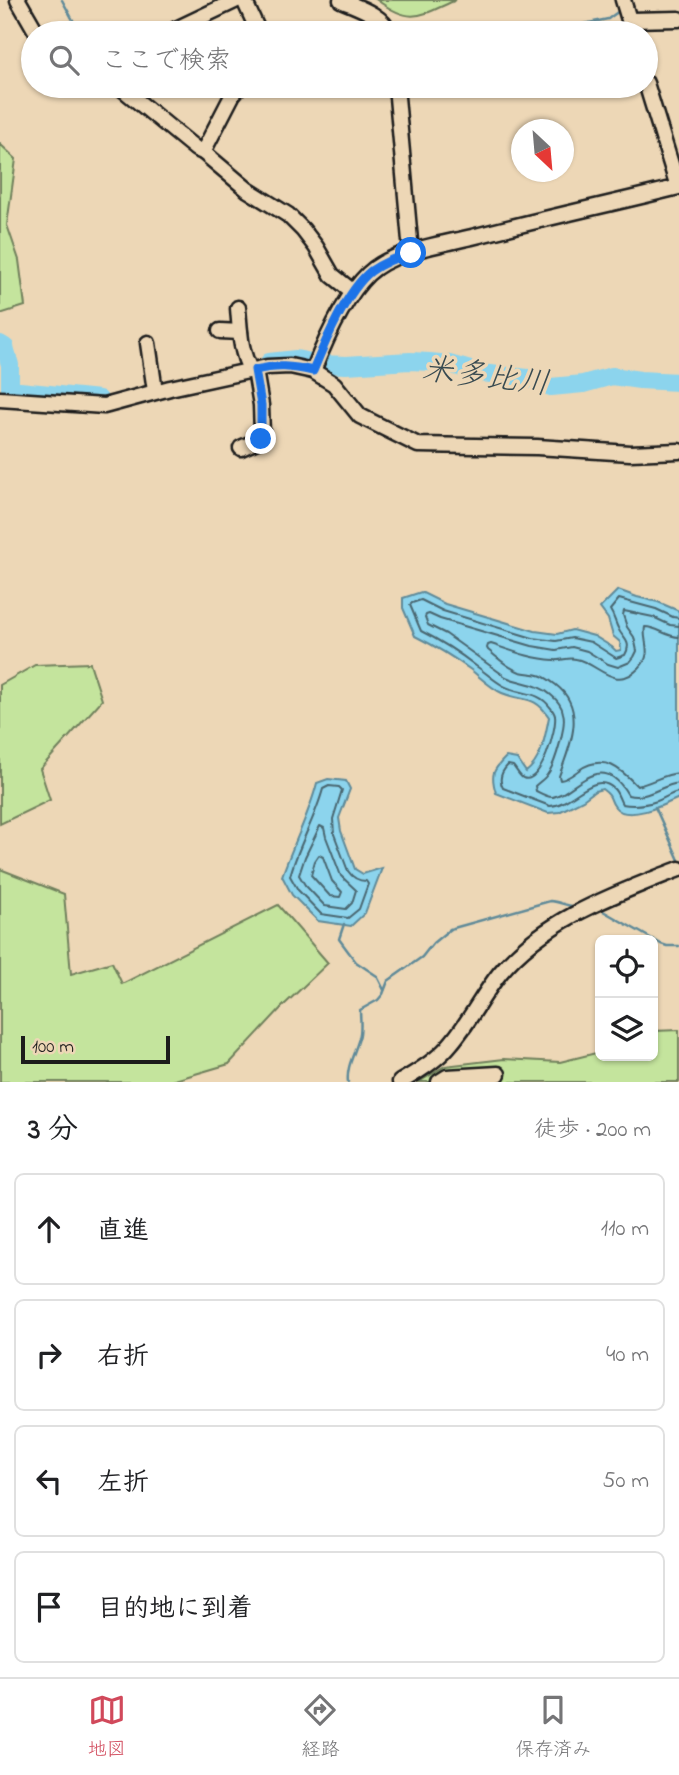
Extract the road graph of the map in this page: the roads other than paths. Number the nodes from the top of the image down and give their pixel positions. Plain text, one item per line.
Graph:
1 (18, 0) edge
2 (237, 0) edge
3 (244, 0) edge
4 (341, 0) edge
5 (623, 0) edge
6 (679, 19) edge
7 (30, 21) edge
8 (193, 21) edge
9 (254, 21) edge
10 (382, 21) edge
11 (630, 21) edge
12 (658, 23) edge
13 (134, 98) edge
14 (231, 98) edge
15 (397, 98) edge
16 (651, 98) edge
17 (203, 152) junction
18 (678, 187) edge
19 (411, 253) junction
20 (352, 291) junction
21 (238, 308) dead end
22 (220, 331) dead end
23 (240, 332) junction
24 (148, 343) dead end
25 (253, 370) junction
26 (313, 371) junction
27 (155, 391) junction
28 (0, 399) edge
29 (241, 448) dead end
30 (679, 451) edge
31 (679, 869) edge
32 (498, 1074) dead end
33 (400, 1082) edge
34 (439, 1082) edge

1 - 7 street
2 - 8 street
3 - 9 street
4 - 10 street
5 - 11 street
6 - 12 street
13 - 17 street
14 - 17 street
15 - 19 street
16 - 18 street
17 - 20 street
18 - 19 street
19 - 20 street
20 - 26 street
21 - 23 street
22 - 23 street
23 - 25 street
24 - 27 street
25 - 26 street
25 - 27 street
25 - 29 street
26 - 30 street
27 - 28 street
31 - 33 street
32 - 34 street

